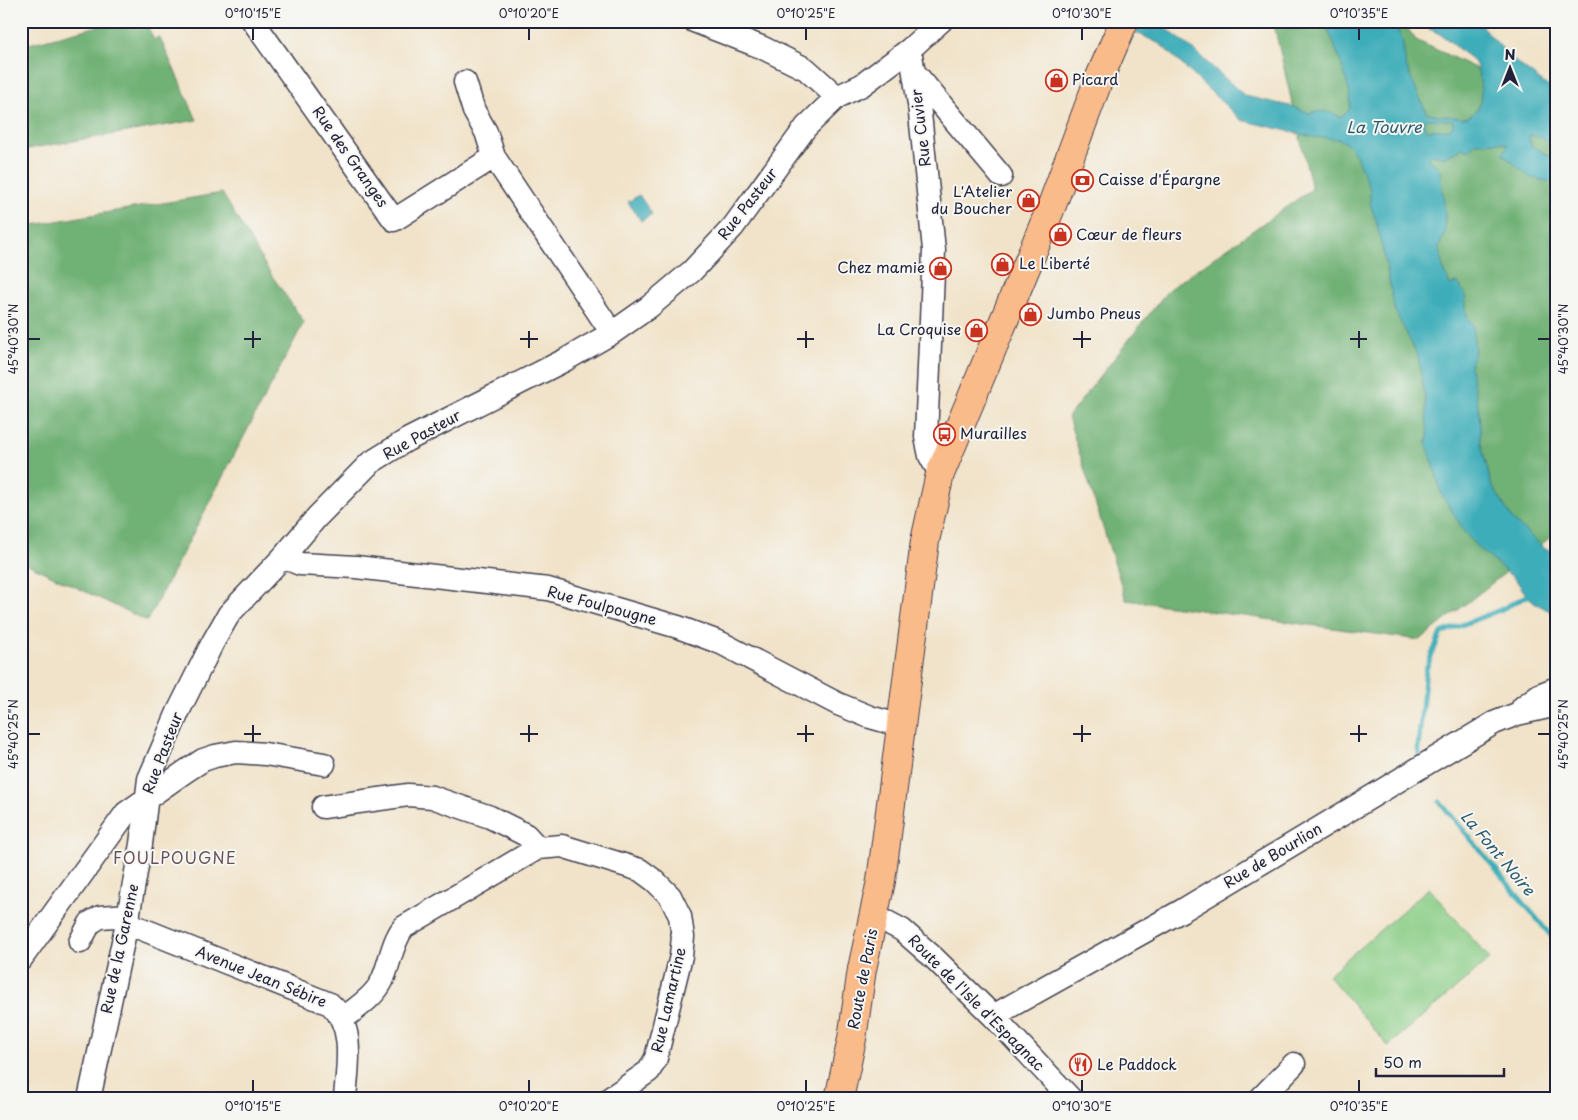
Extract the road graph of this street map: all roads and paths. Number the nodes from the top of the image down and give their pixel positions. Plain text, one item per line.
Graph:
1 (254, 21) edge
2 (694, 21) edge
3 (941, 21) edge
4 (1124, 21) edge
5 (910, 49) junction
6 (914, 72) junction
7 (465, 82) dead end
8 (837, 97) junction
9 (494, 157) junction
10 (1001, 176) dead end
11 (612, 332) junction
12 (940, 474) junction
13 (283, 557) junction
14 (1557, 688) edge
15 (1557, 706) edge
16 (1517, 714) junction
17 (902, 726) junction
18 (157, 761) junction
19 (324, 764) dead end
20 (181, 774) junction
21 (146, 799) junction
22 (323, 807) dead end
23 (538, 848) junction
24 (128, 919) junction
25 (874, 920) junction
26 (80, 942) dead end
27 (21, 959) edge
28 (993, 1016) junction
29 (343, 1019) junction
30 (1294, 1064) dead end
31 (89, 1099) edge
32 (345, 1099) edge
33 (609, 1099) edge
34 (839, 1099) edge
35 (851, 1099) edge
36 (1071, 1099) edge
37 (1260, 1099) edge

1 - 9 street, Rue des Granges
2 - 8 street
3 - 5 street, Rue Pasteur
4 - 12 main road
5 - 6 street, Rue Cuvier
5 - 8 street, Rue Pasteur
6 - 10 street
6 - 12 street, Rue Cuvier
7 - 9 street
8 - 11 street, Rue Pasteur
9 - 11 street
11 - 13 street, Rue Pasteur
12 - 17 main road
13 - 17 street, Rue Foulpougne
13 - 18 street, Rue Pasteur
14 - 16 street
15 - 16 street, Rue de Bourlion
16 - 28 street, Rue de Bourlion
17 - 25 main road
18 - 20 street
18 - 21 street, Rue Pasteur
19 - 20 street
20 - 21 street
21 - 24 street, Rue de la Garenne
21 - 27 street, Rue Pasteur
22 - 23 street
23 - 29 street
23 - 33 street, Rue Lamartine
24 - 26 street
24 - 29 street, Avenue Jean Sébire
24 - 31 street, Rue de la Garenne
25 - 28 street, Route de l'Isle d'Espagnac
25 - 34 main road, Route de Paris
25 - 35 main road, Route de Paris
28 - 36 street, Route de l'Isle d'Espagnac
29 - 32 street, Avenue Jean Sébire
30 - 37 street

